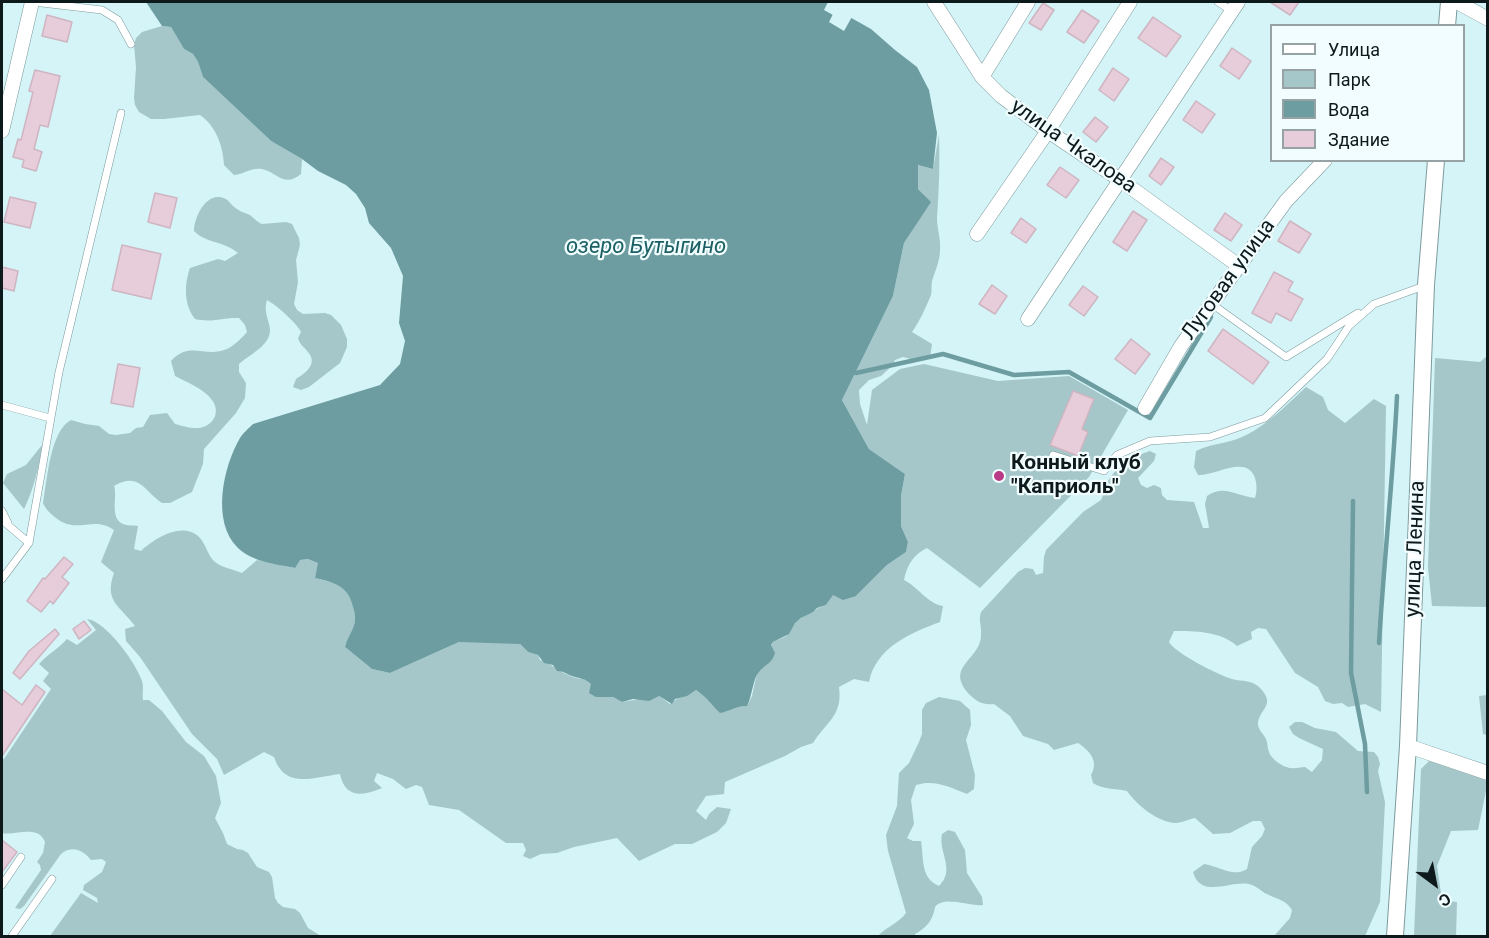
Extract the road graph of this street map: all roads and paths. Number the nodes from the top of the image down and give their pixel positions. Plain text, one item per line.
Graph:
1 (32, 2) edge
2 (934, 2) edge
3 (1028, 2) edge
4 (1130, 2) edge
5 (1218, 2) edge
6 (1449, 2) edge
7 (1457, 2) edge
8 (1235, 6) edge
9 (1488, 19) edge
10 (1447, 24) edge
11 (131, 44) dead end
12 (982, 77) junction
13 (121, 113) dead end
14 (2, 131) edge
15 (1048, 131) junction
16 (1323, 162) edge
17 (1436, 162) edge
18 (1119, 178) junction
19 (977, 234) dead end
20 (1239, 266) junction
21 (1426, 285) junction
22 (1212, 304) junction
23 (1374, 304) junction
24 (1028, 319) dead end
25 (2, 405) edge
26 (1145, 408) dead end
27 (50, 418) junction
28 (1053, 455) dead end
29 (2, 511) edge
30 (2, 520) edge
31 (9, 526) junction
32 (29, 543) junction
33 (2, 579) edge
34 (1408, 746) junction
35 (1488, 773) edge
36 (21, 857) dead end
37 (52, 879) dead end
38 (2, 885) edge
39 (12, 936) edge
40 (1395, 936) edge

1 - 11 lane
1 - 14 street
2 - 12 street, улица Чкалова
3 - 12 street
4 - 15 street
5 - 8 lane
6 - 10 street
7 - 9 street
8 - 18 street
12 - 15 street, улица Чкалова
13 - 27 lane
15 - 18 street, улица Чкалова
15 - 19 street
16 - 20 street, Луговая улица
17 - 21 street, улица Ленина
18 - 20 street, улица Чкалова
18 - 24 street
20 - 22 street, Луговая улица
21 - 23 lane
21 - 34 street, улица Ленина
22 - 23 lane
22 - 26 street, Луговая улица
23 - 28 lane
25 - 27 lane
27 - 32 lane
29 - 31 lane
30 - 31 lane
31 - 32 lane
32 - 33 lane
34 - 35 street
34 - 40 street, улица Ленина
36 - 38 lane
37 - 39 lane

